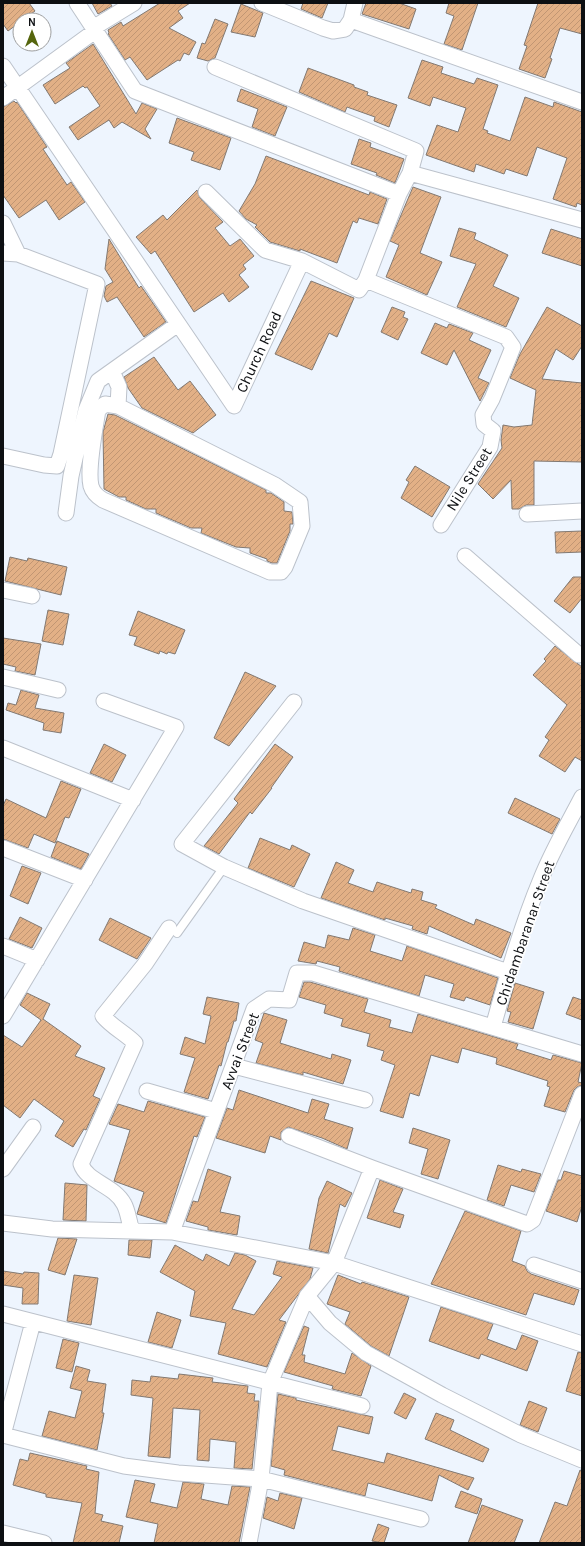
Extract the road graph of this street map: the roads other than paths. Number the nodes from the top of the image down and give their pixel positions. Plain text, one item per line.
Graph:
1 (77, 3) edge
2 (134, 3) edge
3 (262, 3) edge
4 (355, 3) edge
5 (350, 20) junction
6 (94, 29) junction
7 (3, 66) edge
8 (216, 68) dead end
9 (18, 88) junction
10 (3, 98) edge
11 (582, 102) edge
12 (410, 173) junction
13 (206, 192) dead end
14 (399, 194) junction
15 (582, 220) edge
16 (3, 223) edge
17 (3, 253) edge
18 (18, 254) junction
19 (302, 261) junction
20 (366, 280) junction
21 (178, 324) junction
22 (112, 371) junction
23 (74, 394) junction
24 (93, 404) junction
25 (118, 404) junction
26 (3, 456) edge
27 (582, 512) edge
28 (66, 513) dead end
29 (527, 514) dead end
30 (441, 525) dead end
31 (465, 556) dead end
32 (3, 590) edge
33 (32, 596) dead end
34 (581, 655) edge
35 (3, 676) edge
36 (58, 690) dead end
37 (104, 701) dead end
38 (294, 702) dead end
39 (3, 748) edge
40 (582, 797) edge
41 (133, 800) junction
42 (3, 848) edge
43 (224, 867) junction
44 (85, 880) junction
45 (173, 931) joint
46 (3, 946) edge
47 (37, 960) junction
48 (508, 972) junction
49 (3, 1016) edge
50 (493, 1028) junction
51 (582, 1054) edge
52 (234, 1066) junction
53 (147, 1091) dead end
54 (582, 1094) edge
55 (366, 1100) dead end
56 (216, 1111) junction
57 (33, 1127) dead end
58 (289, 1136) dead end
59 (372, 1168) junction
60 (3, 1169) edge
61 (3, 1223) edge
62 (132, 1231) junction
63 (172, 1232) junction
64 (334, 1264) junction
65 (534, 1265) dead end
66 (582, 1281) edge
67 (307, 1296) junction
68 (3, 1314) edge
69 (33, 1322) junction
70 (582, 1344) edge
71 (270, 1383) junction
72 (362, 1406) dead end
73 (3, 1435) edge
74 (582, 1460) edge
75 (261, 1479) junction
76 (422, 1520) dead end
77 (3, 1533) edge
78 (44, 1543) edge
79 (249, 1543) edge

1 - 6 street
2 - 6 street
3 - 5 street
4 - 5 street
5 - 11 street
6 - 9 street
6 - 14 street
7 - 9 street, Church Road
8 - 12 street
9 - 10 street
9 - 21 street, Church Road
12 - 14 street
12 - 15 street
13 - 19 street
14 - 20 street
16 - 18 street
17 - 18 street
18 - 23 street
19 - 20 street
19 - 21 street, Church Road
20 - 30 street, Nile Street
21 - 22 street
22 - 24 street
22 - 25 street
23 - 24 street
23 - 26 street
24 - 25 street
24 - 25 street
24 - 28 street
27 - 29 street
31 - 34 street
32 - 33 street
35 - 36 street
37 - 41 street
38 - 43 street
39 - 41 street
40 - 48 street, Chidambaranar Street
41 - 44 street
42 - 44 street
43 - 45 lane
43 - 48 street
44 - 47 street
45 - 62 street
46 - 47 street
47 - 49 street
48 - 50 street, Chidambaranar Street
50 - 51 street
50 - 52 street, Avvai Street
52 - 55 street
52 - 56 street, Avvai Street
53 - 56 street
54 - 59 street
56 - 63 street, Avvai Street
57 - 60 street
58 - 59 street
59 - 64 street
61 - 62 street
62 - 63 street
63 - 64 street
64 - 67 street
64 - 70 street
65 - 66 street
67 - 71 street
67 - 74 street
68 - 69 street
69 - 71 street
69 - 73 street
71 - 72 street
71 - 75 street
73 - 75 street
75 - 76 street
75 - 79 street
77 - 78 street

